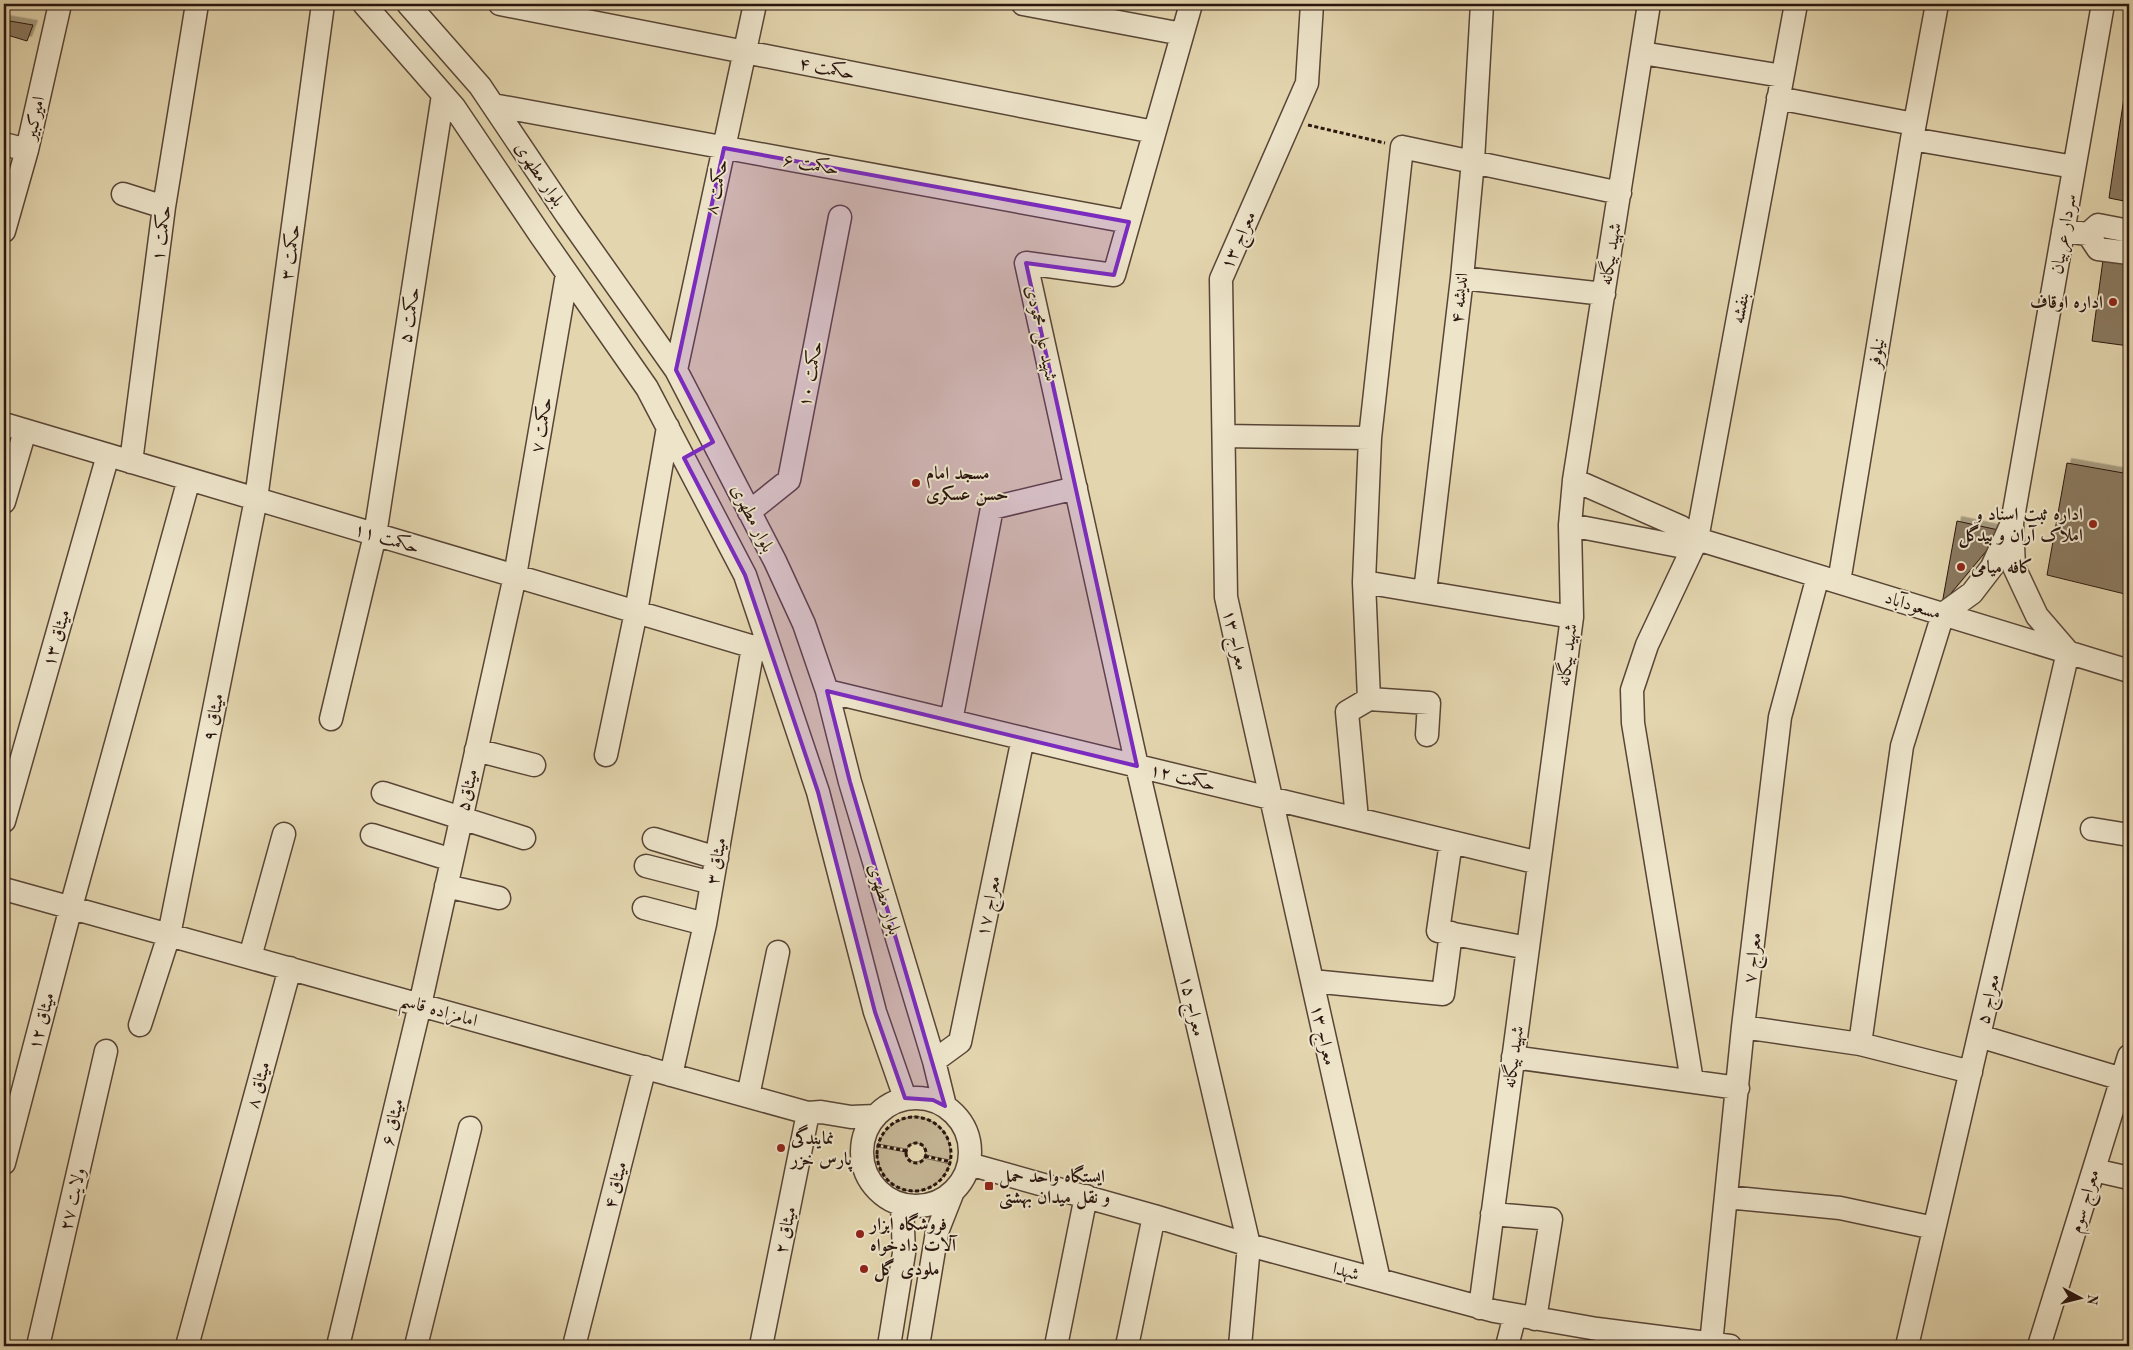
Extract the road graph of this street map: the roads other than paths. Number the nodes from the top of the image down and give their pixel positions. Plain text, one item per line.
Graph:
1 (60, 4) edge
2 (197, 4) edge
3 (323, 4) edge
4 (364, 4) edge
5 (408, 4) edge
6 (500, 4) edge
7 (755, 4) edge
8 (1023, 4) edge
9 (1191, 4) edge
10 (1312, 4) edge
11 (1482, 4) edge
12 (1649, 4) edge
13 (1796, 4) edge
14 (1937, 4) edge
15 (2103, 4) edge
16 (1182, 34) junction
17 (745, 52) junction
18 (1642, 53) junction
19 (1782, 76) junction
20 (443, 95) junction
21 (1778, 98) junction
22 (493, 105) junction
23 (1913, 131) junction
24 (1154, 132) junction
25 (4, 144) edge
26 (724, 148) junction
27 (27, 150) junction
28 (1473, 161) junction
29 (2074, 167) junction
30 (1620, 193) junction
31 (124, 194) dead end
32 (164, 207) junction
33 (840, 217) dead end
34 (1129, 222) junction
35 (2129, 230) edge
36 (4, 231) edge
37 (2063, 231) junction
38 (2088, 234) junction
39 (2129, 253) edge
40 (567, 274) junction
41 (1462, 278) junction
42 (1604, 294) junction
43 (676, 370) junction
44 (668, 427) junction
45 (14, 428) edge
46 (1224, 436) junction
47 (1370, 438) junction
48 (713, 442) junction
49 (108, 455) junction
50 (684, 458) junction
51 (131, 462) junction
52 (190, 479) junction
53 (1574, 480) junction
54 (1076, 488) junction
55 (256, 499) junction
56 (4, 502) edge
57 (749, 512) junction
58 (2012, 523) junction
59 (1570, 524) junction
60 (375, 535) junction
61 (1697, 540) junction
62 (515, 576) junction
63 (1828, 579) junction
64 (1364, 582) junction
65 (1425, 592) junction
66 (636, 612) junction
67 (1943, 614) junction
68 (1572, 617) junction
69 (762, 649) junction
70 (2068, 652) junction
71 (2129, 671) edge
72 (827, 691) junction
73 (1369, 699) junction
74 (331, 719) dead end
75 (952, 721) junction
76 (1427, 735) dead end
77 (1023, 738) junction
78 (476, 750) junction
79 (606, 755) dead end
80 (534, 765) dead end
81 (1137, 766) junction
82 (383, 793) dead end
83 (1272, 798) junction
84 (461, 819) junction
85 (1357, 819) junction
86 (4, 821) edge
87 (2092, 828) dead end
88 (284, 834) dead end
89 (372, 835) dead end
90 (2129, 836) edge
91 (524, 838) dead end
92 (654, 839) dead end
93 (1451, 842) junction
94 (717, 858) junction
95 (452, 860) junction
96 (1539, 863) junction
97 (646, 866) dead end
98 (712, 883) junction
99 (446, 886) junction
100 (4, 889) edge
101 (499, 898) dead end
102 (71, 908) junction
103 (644, 908) dead end
104 (705, 924) junction
105 (1451, 933) junction
106 (169, 935) junction
107 (1528, 948) junction
108 (778, 952) dead end
109 (250, 957) junction
110 (290, 968) junction
111 (1312, 981) junction
112 (420, 1005) junction
113 (140, 1025) dead end
114 (1743, 1028) junction
115 (1979, 1036) junction
116 (1860, 1044) junction
117 (106, 1051) dead end
118 (2129, 1056) edge
119 (1513, 1057) junction
120 (934, 1061) junction
121 (645, 1067) junction
122 (1970, 1072) junction
123 (671, 1075) junction
124 (2122, 1079) junction
125 (1692, 1081) junction
126 (1738, 1088) junction
127 (748, 1096) junction
128 (905, 1098) junction
129 (945, 1106) junction
130 (808, 1113) junction
131 (876, 1116) junction
132 (470, 1128) dead end
133 (870, 1147) junction
134 (4, 1163) edge
135 (960, 1163) junction
136 (2094, 1170) junction
137 (2129, 1178) edge
138 (952, 1194) junction
139 (1086, 1196) junction
140 (1726, 1197) junction
141 (902, 1206) junction
142 (1492, 1214) junction
143 (1154, 1216) junction
144 (1934, 1228) junction
145 (1249, 1246) junction
146 (1378, 1280) junction
147 (1480, 1308) junction
148 (1525, 1317) junction
149 (1720, 1345) edge
150 (38, 1346) edge
151 (187, 1346) edge
152 (338, 1346) edge
153 (416, 1346) edge
154 (574, 1346) edge
155 (761, 1346) edge
156 (890, 1346) edge
157 (918, 1346) edge
158 (1056, 1346) edge
159 (1127, 1346) edge
160 (1240, 1346) edge
161 (1508, 1346) edge
162 (1907, 1346) edge
163 (2039, 1346) edge

1 - 27 street, امیرکبیر
2 - 32 street, حکمت ۱
3 - 55 street, حکمت ۳
4 - 20 street, بلوار مطهری
5 - 22 street, بلوار مطهری
6 - 17 street, حکمت ۴
7 - 17 street, حکمت ۸
8 - 16 street
9 - 16 street, شهید علی محمودی
10 - 46 street, معراج ۱۳
11 - 28 street, اندیشه ۴
12 - 18 street, شهید بیگانه
13 - 19 street, بنفشه
14 - 23 street, نیلوفر
15 - 29 street, سردار عربیان
16 - 24 street, شهید علی محمودی
17 - 24 street, حکمت ۴
17 - 26 street, حکمت ۸
18 - 19 street
18 - 30 street, شهید بیگانه
19 - 21 street, بنفشه
20 - 40 street, بلوار مطهری
20 - 60 street, حکمت ۵
21 - 23 street
21 - 61 street, بنفشه
22 - 26 street, حکمت ۶
22 - 43 street, بلوار مطهری
23 - 29 street
23 - 63 street, نیلوفر
24 - 34 street, شهید علی محمودی
25 - 27 street
26 - 34 street, حکمت ۶
26 - 43 street, حکمت ۸
27 - 36 street, امیرکبیر
28 - 30 street
28 - 41 street, اندیشه ۴
28 - 47 street
29 - 37 street, سردار عربیان
30 - 42 street, شهید بیگانه
31 - 32 street
32 - 51 street, حکمت ۱
33 - 57 street, حکمت ۱۰
34 - 54 street, شهید علی محمودی
35 - 38 street
37 - 38 street
37 - 58 street, سردار عربیان
38 - 39 street
40 - 44 street, بلوار مطهری
40 - 62 street, حکمت ۷
41 - 42 street
41 - 65 street, اندیشه ۴
42 - 53 street, شهید بیگانه
43 - 48 street, بلوار مطهری
44 - 50 street, بلوار مطهری
44 - 66 street
45 - 49 street, حکمت ۱۱
45 - 56 street
46 - 47 street
46 - 83 street, معراج ۱۳
47 - 64 street
48 - 50 street
48 - 57 street, بلوار مطهری
49 - 51 street, حکمت ۱۱
49 - 86 street, میثاق ۱۳
50 - 69 street, بلوار مطهری
51 - 52 street, حکمت ۱۱
52 - 55 street, حکمت ۱۱
52 - 102 street, میثاق ۱۲
53 - 59 street, شهید بیگانه
53 - 61 street, مسعودآباد
54 - 75 street
54 - 81 street, شهید علی محمودی
55 - 60 street, حکمت ۱۱
55 - 106 street, میثاق ۹
57 - 72 street, بلوار مطهری
58 - 67 street
58 - 70 street
59 - 61 street, مسعودآباد
59 - 68 street, شهید بیگانه
60 - 62 street, حکمت ۱۱
60 - 74 street, حکمت ۵
61 - 63 street, مسعودآباد
61 - 125 street, بنفشه
62 - 66 street, حکمت ۱۱
62 - 78 street, میثاق۵
63 - 67 street, مسعودآباد
63 - 114 street, معراج ۷
64 - 65 street
64 - 73 street
65 - 68 street
66 - 69 street, حکمت ۱۱
66 - 79 street
67 - 70 street, مسعودآباد
67 - 116 street
68 - 96 street, شهید بیگانه
69 - 94 street, میثاق ۳
69 - 128 street, بلوار مطهری
70 - 71 street, مسعودآباد
70 - 115 street, معراج ۵
72 - 75 street, حکمت ۱۲
72 - 120 street, بلوار مطهری
73 - 76 street
73 - 85 street
75 - 77 street, حکمت ۱۲
77 - 81 street, حکمت ۱۲
77 - 120 street, معراج ۱۷
78 - 80 street
78 - 84 street, میثاق۵
81 - 83 street, حکمت ۱۲
81 - 145 street, معراج ۱۵
82 - 84 street
83 - 85 street, حکمت ۱۲
83 - 111 street, معراج ۱۳
84 - 91 street
84 - 95 street, میثاق۵
85 - 93 street, حکمت ۱۲
87 - 90 street
88 - 109 street
89 - 95 street
92 - 94 street
93 - 96 street, حکمت ۱۲
93 - 105 street
94 - 98 street, میثاق ۳
95 - 99 street, میثاق۵
96 - 107 street, شهید بیگانه
97 - 98 street
98 - 104 street, میثاق ۳
99 - 101 street
99 - 112 street, میثاق۵
100 - 102 street, امامزاده قاسم
102 - 106 street, امامزاده قاسم
102 - 134 street, میثاق ۱۲
103 - 104 street
104 - 123 street, میثاق ۳
105 - 107 street
105 - 111 street
106 - 109 street, امامزاده قاسم
106 - 113 street, میثاق ۹
107 - 119 street, شهید بیگانه
108 - 127 street
109 - 110 street, امامزاده قاسم
110 - 112 street, امامزاده قاسم
110 - 151 street, میثاق ۸
111 - 146 street, معراج ۱۳
112 - 121 street, امامزاده قاسم
112 - 152 street, میثاق ۶
114 - 116 street
114 - 126 street, معراج ۷
115 - 122 street, معراج ۵
115 - 124 street
116 - 122 street
117 - 150 street, ولایت ۲۷
118 - 124 street, معراج سوم
119 - 125 street
119 - 142 street, شهید بیگانه
120 - 129 street, بلوار مطهری
121 - 123 street, امامزاده قاسم
121 - 154 street, میثاق ۴
122 - 144 street, معراج ۵
123 - 127 street, امامزاده قاسم
124 - 136 street, معراج سوم
125 - 126 street
126 - 140 street, معراج ۷
127 - 130 street, امامزاده قاسم
128 - 129 street
128 - 131 street
129 - 135 street
130 - 131 street, امامزاده قاسم
130 - 133 street
130 - 155 street, میثاق ۲
131 - 133 street
132 - 153 street
133 - 141 street
135 - 138 street
135 - 139 street, شهدا
136 - 137 street
136 - 163 street, معراج سوم
138 - 141 street
138 - 157 street
139 - 143 street, شهدا
139 - 158 street
140 - 144 street
140 - 149 street, معراج ۷
141 - 156 street
142 - 147 street, شهید بیگانه
142 - 148 street
143 - 145 street, شهدا
143 - 159 street
144 - 162 street, معراج ۵
145 - 146 street, شهدا
145 - 160 street, معراج ۱۵
146 - 147 street, شهدا
147 - 148 street, شهدا
148 - 149 street, شهدا
148 - 161 street

